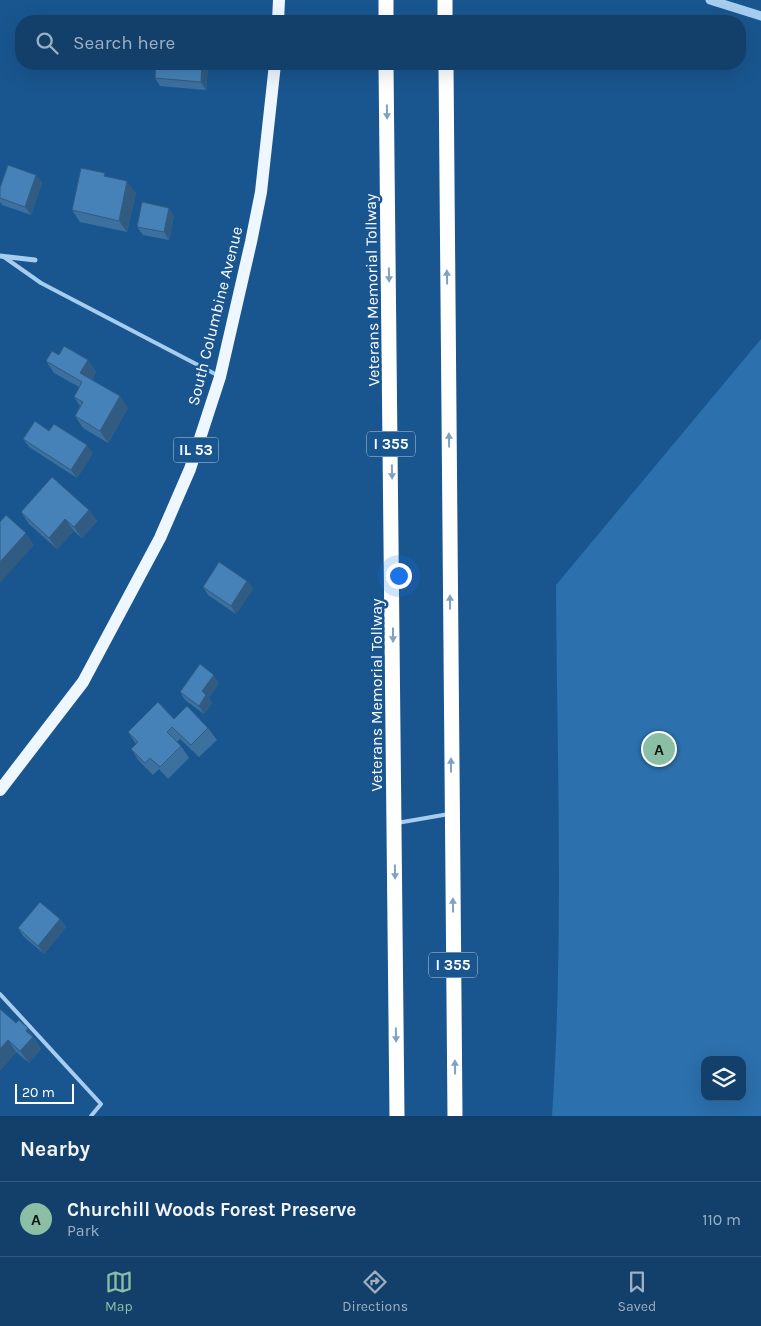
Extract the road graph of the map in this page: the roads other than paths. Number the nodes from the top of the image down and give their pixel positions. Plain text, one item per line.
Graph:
1 (279, 0) edge
2 (386, 0) edge
3 (445, 0) edge
4 (710, 0) edge
5 (278, 15) edge
6 (386, 15) edge
7 (445, 15) edge
8 (761, 16) edge
9 (274, 70) edge
10 (386, 70) edge
11 (446, 70) edge
12 (1, 256) edge
13 (35, 260) dead end
14 (220, 377) junction
15 (0, 790) edge
16 (451, 814) junction
17 (394, 824) junction
18 (0, 994) edge
19 (91, 1116) edge
20 (397, 1116) edge
21 (455, 1116) edge

1 - 5 main road
2 - 6 highway
3 - 7 highway
4 - 8 street
9 - 14 main road, South Columbine Avenue / IL 53
10 -> 17 highway, Veterans Memorial Tollway / I 355
16 -> 11 highway, I 355
12 - 13 street
12 - 14 lane
14 - 15 main road, South Columbine Avenue / IL 53
16 - 17 lane
21 -> 16 highway, I 355
17 -> 20 highway, Veterans Memorial Tollway / I 355
18 - 19 lane

